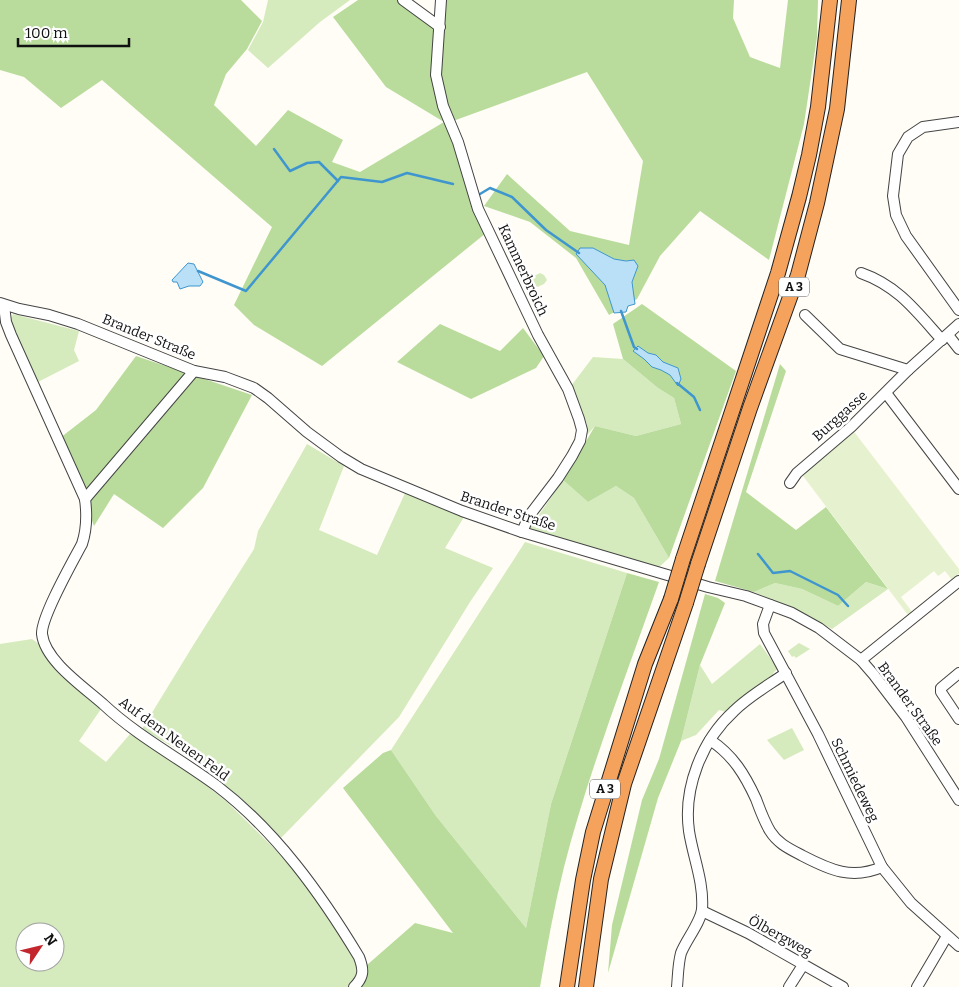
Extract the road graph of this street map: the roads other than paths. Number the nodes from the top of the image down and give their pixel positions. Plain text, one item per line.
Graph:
1 (404, 0) edge
2 (441, 0) edge
3 (830, 0) edge
4 (850, 0) edge
5 (440, 27) junction
6 (959, 122) edge
7 (860, 273) dead end
8 (2, 304) edge
9 (959, 310) edge
10 (805, 315) dead end
11 (959, 324) edge
12 (945, 338) junction
13 (959, 349) edge
14 (194, 370) junction
15 (908, 370) junction
16 (886, 393) junction
17 (790, 483) dead end
18 (959, 489) edge
19 (85, 499) junction
20 (522, 532) junction
21 (959, 581) edge
22 (770, 605) junction
23 (861, 660) junction
24 (786, 673) junction
25 (959, 673) edge
26 (959, 719) edge
27 (710, 740) junction
28 (959, 800) edge
29 (882, 867) junction
30 (702, 911) junction
31 (947, 936) junction
32 (959, 946) edge
33 (803, 965) junction
34 (354, 987) edge
35 (567, 987) edge
36 (586, 987) edge
37 (677, 987) edge
38 (789, 987) edge
39 (843, 987) edge
40 (917, 987) edge

1 - 5 street
2 - 5 street, Kammerbroich
3 - 35 highway, A 3, bridge
4 - 36 highway, A 3, bridge
5 - 20 street, Kammerbroich
6 - 9 street
7 - 12 street
8 - 14 street, Brander Straße
8 - 19 street, Auf dem Neuen Feld
10 - 15 street
11 - 12 street, Burggasse
12 - 13 street
12 - 15 street, Burggasse
14 - 19 street
14 - 20 street, Brander Straße
15 - 16 street, Burggasse
16 - 17 street, Burggasse
16 - 18 street
19 - 34 street, Auf dem Neuen Feld
20 - 22 street, Brander Straße
21 - 23 street
22 - 23 street, Brander Straße
22 - 24 street, Schmiedeweg
23 - 28 street, Brander Straße
24 - 27 street
24 - 29 street, Schmiedeweg
25 - 26 street
27 - 29 street
27 - 30 street
29 - 31 street, Schmiedeweg
30 - 33 street, Ölbergweg
30 - 37 street
31 - 32 street, Schmiedeweg
31 - 40 street
33 - 38 street
33 - 39 street, Ölbergweg

